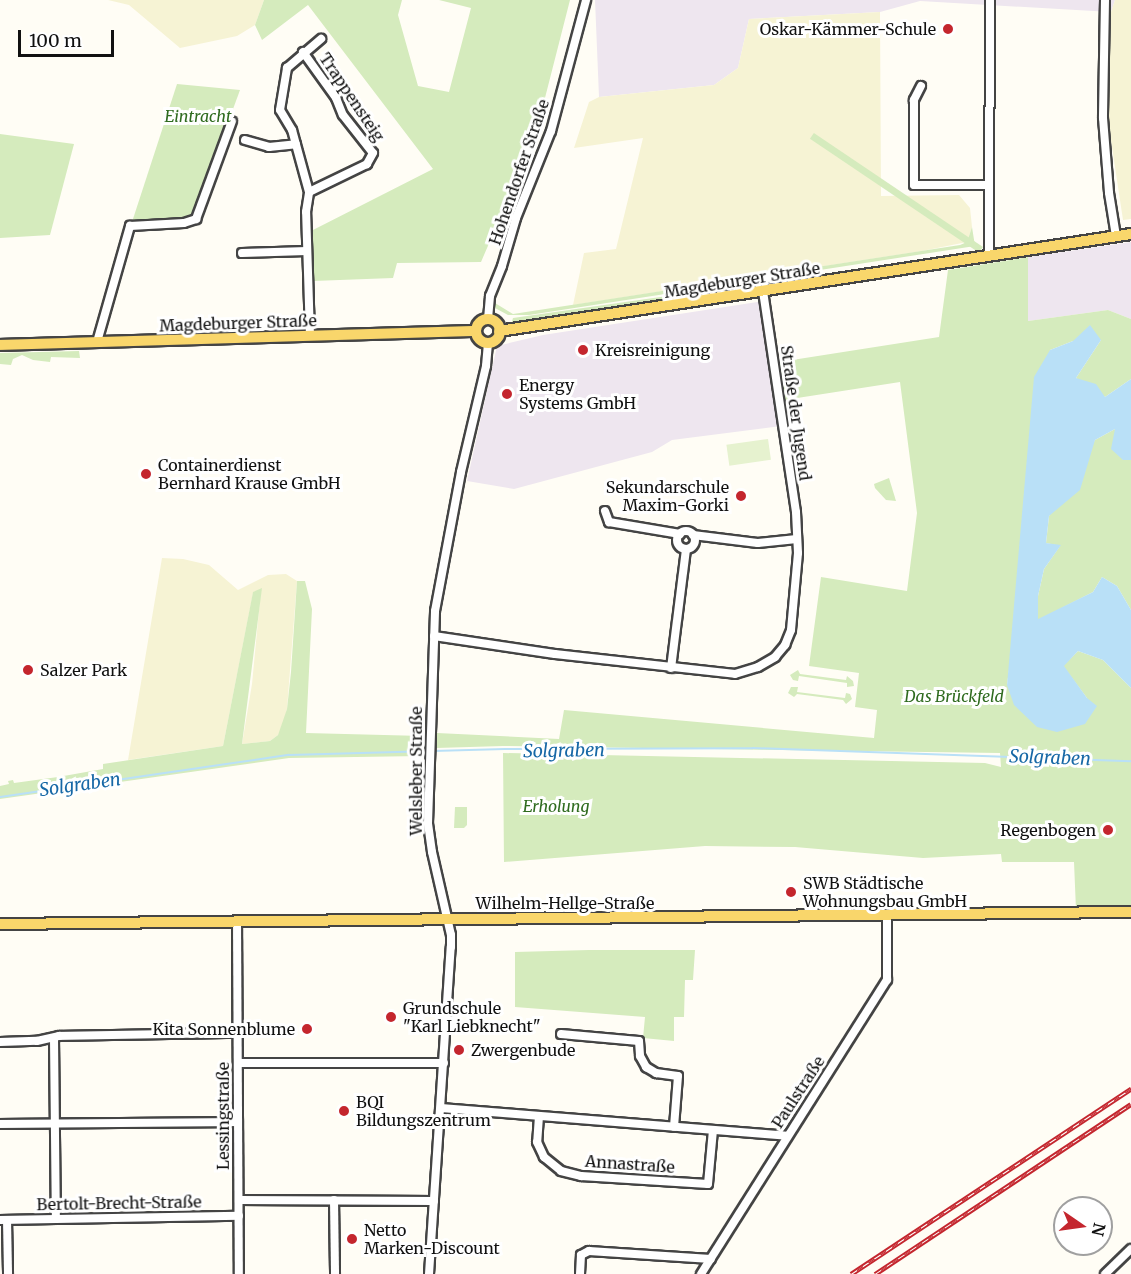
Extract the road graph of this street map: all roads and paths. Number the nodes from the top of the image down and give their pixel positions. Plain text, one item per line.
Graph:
1 (586, 0) edge
2 (990, 0) edge
3 (1105, 0) edge
4 (321, 39) dead end
5 (303, 52) junction
6 (921, 86) dead end
7 (232, 121) dead end
8 (245, 140) dead end
9 (296, 144) junction
10 (989, 185) junction
11 (309, 192) junction
12 (1131, 234) edge
13 (1116, 236) junction
14 (307, 251) junction
15 (242, 253) dead end
16 (989, 256) junction
17 (763, 292) junction
18 (488, 319) junction
19 (476, 331) junction
20 (500, 331) junction
21 (310, 336) junction
22 (97, 342) junction
23 (488, 342) junction
24 (0, 345) edge
25 (605, 511) dead end
26 (680, 534) junction
27 (693, 535) junction
28 (797, 539) junction
29 (686, 549) junction
30 (434, 636) junction
31 (671, 668) junction
32 (1131, 912) edge
33 (887, 916) junction
34 (448, 919) junction
35 (237, 921) junction
36 (0, 924) edge
37 (237, 1034) junction
38 (561, 1034) dead end
39 (54, 1039) junction
40 (0, 1042) edge
41 (238, 1063) junction
42 (444, 1063) junction
43 (441, 1108) junction
44 (539, 1116) junction
45 (238, 1122) junction
46 (55, 1123) junction
47 (0, 1124) edge
48 (674, 1127) junction
49 (712, 1130) junction
50 (787, 1136) junction
51 (239, 1200) junction
52 (334, 1200) junction
53 (434, 1201) junction
54 (239, 1216) junction
55 (56, 1219) junction
56 (3, 1220) edge
57 (1131, 1249) edge
58 (711, 1259) junction
59 (8, 1274) edge
60 (239, 1274) edge
61 (335, 1274) edge
62 (429, 1274) edge
63 (580, 1274) edge
64 (701, 1274) edge
65 (1104, 1274) edge

1 - 18 street, Hohendorfer Straße
2 - 10 street
3 - 13 street
4 - 5 street
5 - 9 street
5 - 11 street, Trappensteig
6 - 10 street
7 - 22 street
8 - 9 street
9 - 11 street
10 - 16 street
11 - 14 street
12 - 13 main road, Magdeburger Straße
13 - 16 main road, Magdeburger Straße
14 - 15 street
14 - 21 street
16 - 17 main road, Magdeburger Straße
17 - 20 main road, Magdeburger Straße
17 - 28 street, Straße der Jugend
18 - 19 main road
18 - 20 main road
19 - 21 main road, Magdeburger Straße
19 - 23 main road
20 - 23 main road
21 - 22 main road, Magdeburger Straße
22 - 24 main road, Magdeburger Straße
23 - 30 street, Welsleber Straße
25 - 26 street
26 - 27 street
26 - 29 street
27 - 28 street
27 - 29 street
28 - 31 street, Straße der Jugend
29 - 31 street
30 - 31 street, Straße der Jugend
30 - 34 street, Welsleber Straße
32 - 33 main road, Wilhelm-Hellge-Straße
33 - 34 main road, Wilhelm-Hellge-Straße
33 - 50 street, Paulstraße
34 - 35 main road, Wilhelm-Hellge-Straße
34 - 42 street, Welsleber Straße
35 - 36 main road, Wilhelm-Hellge-Straße
35 - 37 street, Lessingstraße
37 - 39 street
37 - 41 street, Lessingstraße
38 - 48 street
39 - 40 street
39 - 46 street
41 - 42 street
41 - 45 street, Lessingstraße
42 - 43 street, Welsleber Straße
43 - 44 street
43 - 53 street, Welsleber Straße
44 - 48 street
44 - 49 street, Annastraße
45 - 46 street
45 - 51 street, Lessingstraße
46 - 47 street
46 - 55 street
48 - 49 street
49 - 50 street
50 - 58 street, Paulstraße
51 - 52 street
51 - 54 street, Lessingstraße
52 - 53 street
52 - 61 street
53 - 62 street, Welsleber Straße
54 - 55 street, Bertolt-Brecht-Straße
54 - 60 street, Lessingstraße
55 - 56 street, Bertolt-Brecht-Straße
56 - 59 street
57 - 65 street
58 - 63 street
58 - 64 street, Paulstraße

